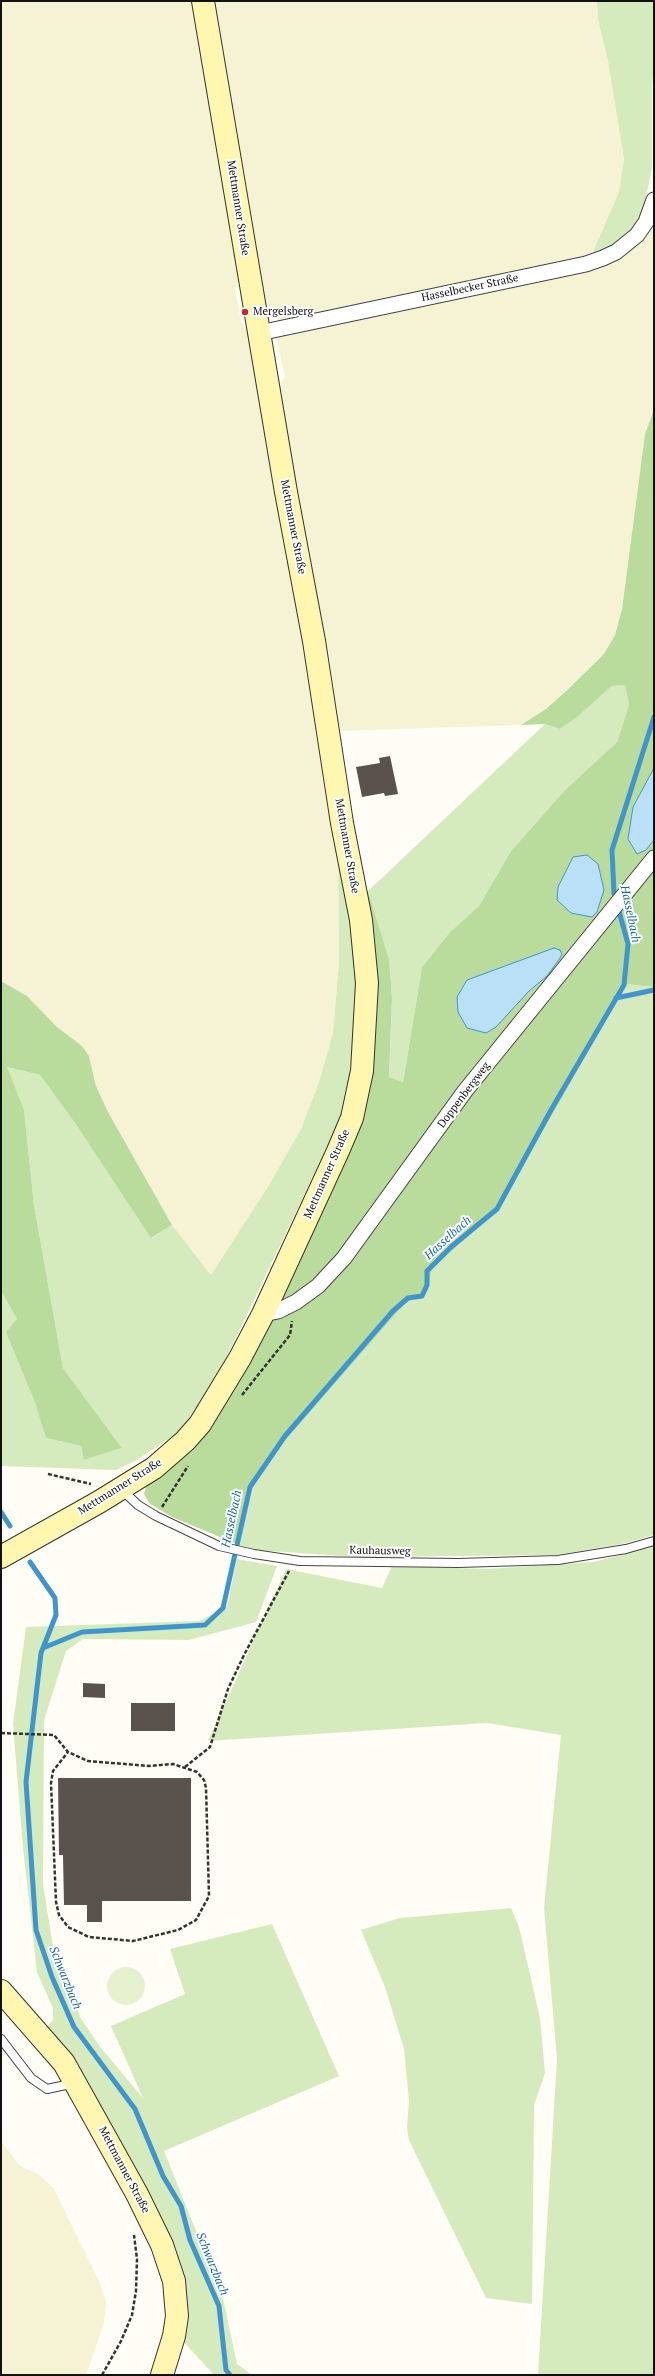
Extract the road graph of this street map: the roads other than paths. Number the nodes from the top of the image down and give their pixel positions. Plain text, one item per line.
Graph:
1 (203, 1) edge
2 (654, 200) edge
3 (259, 333) junction
4 (654, 858) edge
5 (263, 1314) junction
6 (121, 1489) junction
7 (654, 1541) edge
8 (1, 1557) edge
9 (1, 1992) edge
10 (1, 2039) edge
11 (75, 2083) junction
12 (162, 2375) edge

1 - 3 main road, Mettmanner Straße
2 - 3 street, Hasselbecker Straße
3 - 5 main road, Mettmanner Straße
4 - 5 street, Doppenbergweg
5 - 6 main road, Mettmanner Straße
6 - 7 lane, Kauhausweg
6 - 8 main road, Mettmanner Straße
9 - 11 main road, Mettmanner Straße
10 - 11 lane
11 - 12 main road, Mettmanner Straße

